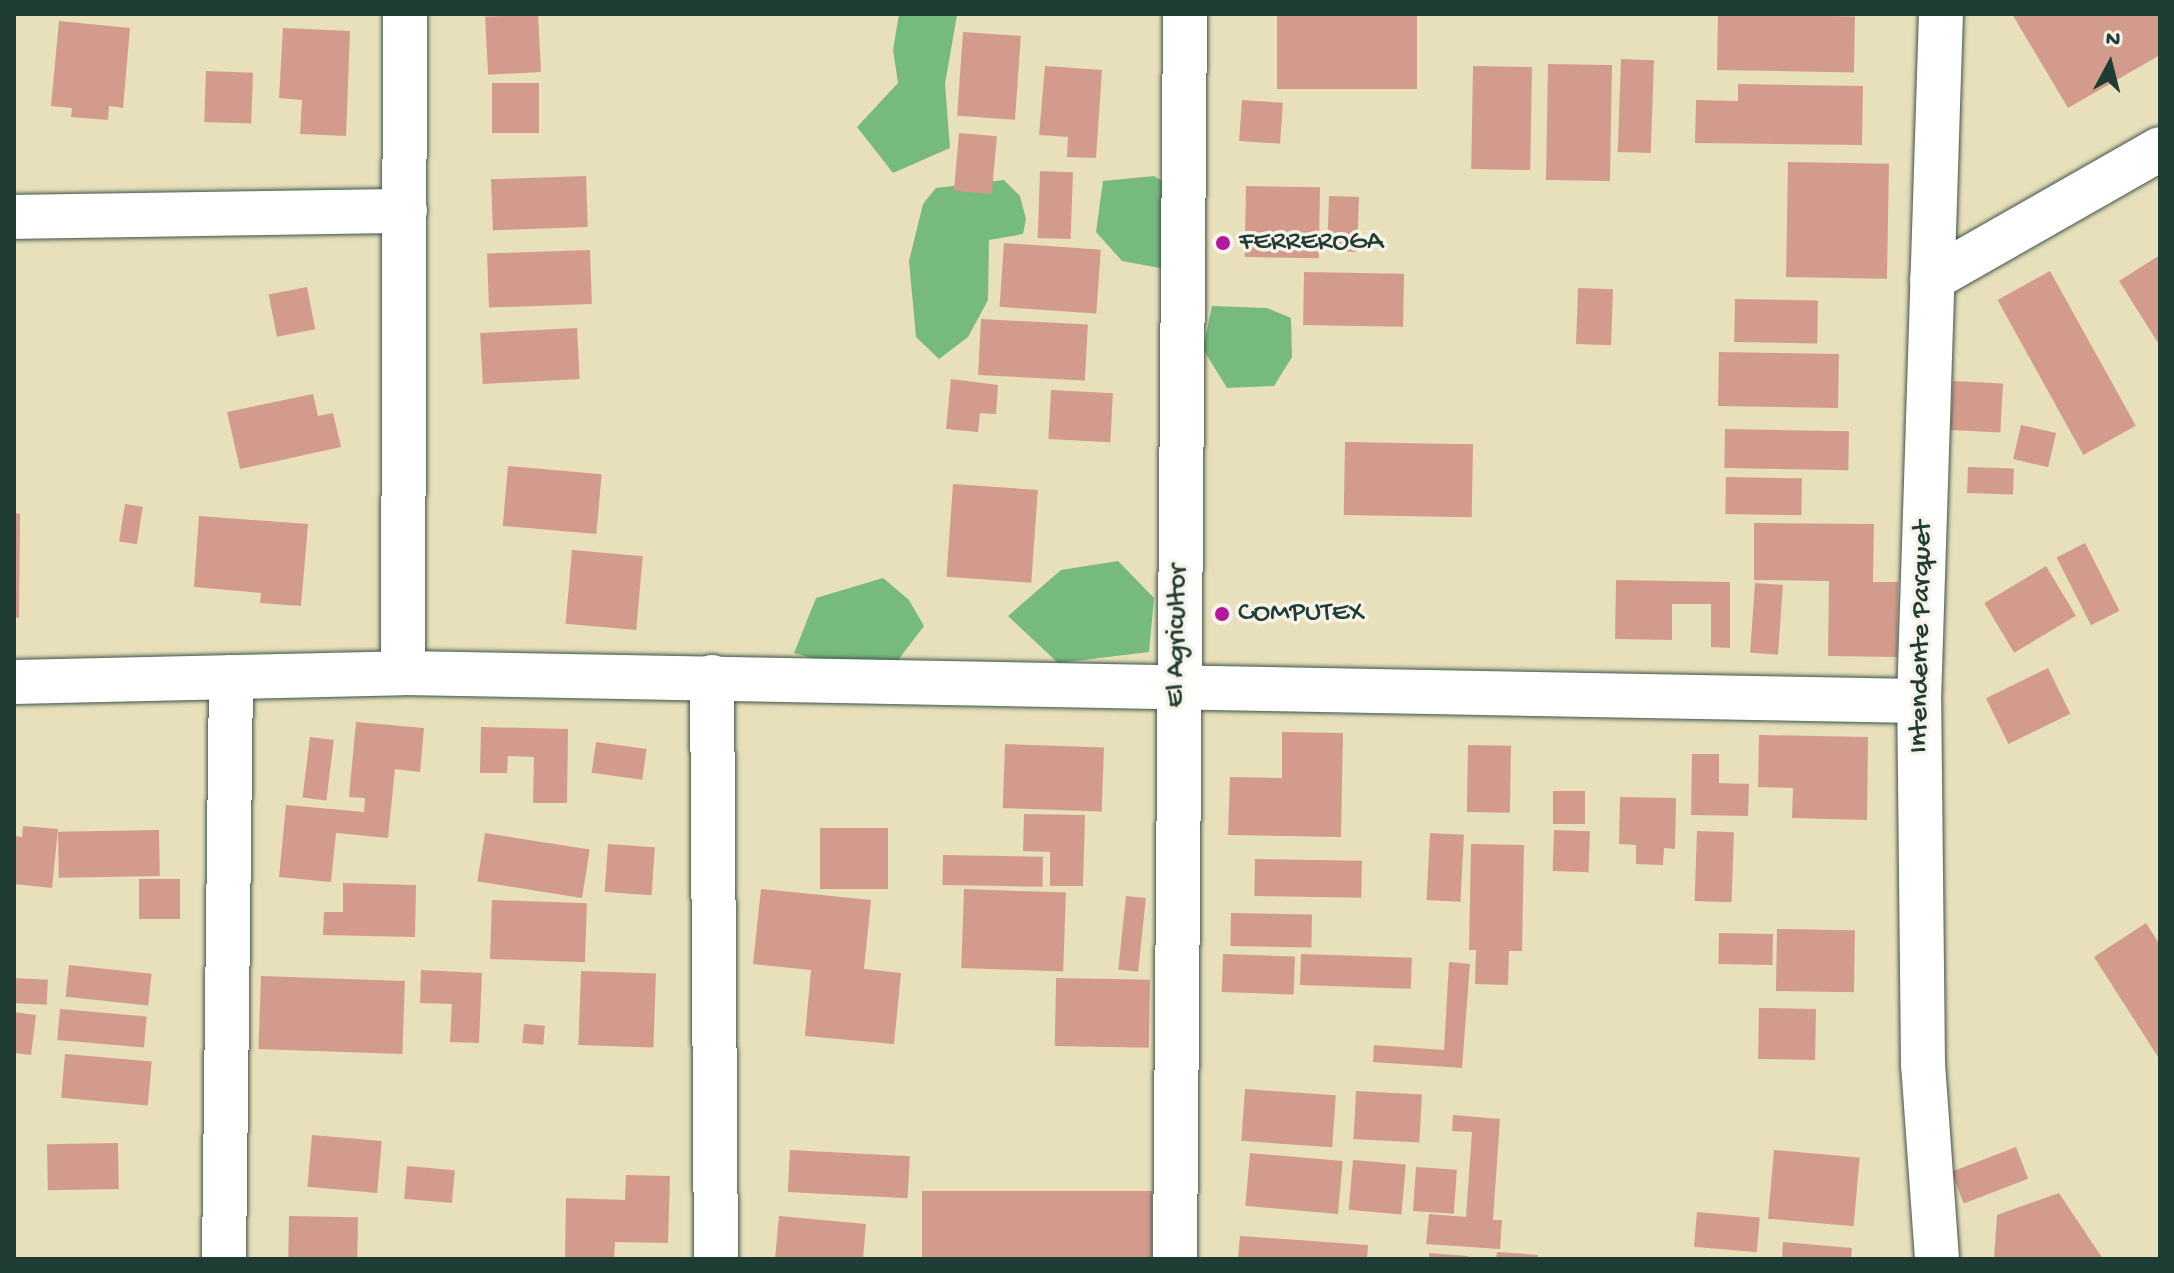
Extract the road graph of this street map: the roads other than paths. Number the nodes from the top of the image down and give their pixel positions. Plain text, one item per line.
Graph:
1 (405, 14) edge
2 (1185, 14) edge
3 (1941, 14) edge
4 (2160, 149) edge
5 (405, 211) junction
6 (14, 217) edge
7 (1932, 279) junction
8 (403, 673) junction
9 (231, 677) junction
10 (712, 677) junction
11 (14, 682) edge
12 (1178, 685) junction
13 (1919, 701) junction
14 (224, 1259) edge
15 (716, 1259) edge
16 (1175, 1259) edge
17 (1937, 1259) edge

1 - 5 street
2 - 12 street, El Agricultor
3 - 7 street, Intendente Parquet
4 - 7 street
5 - 6 street
5 - 8 street
7 - 13 street, Intendente Parquet
8 - 9 street
8 - 10 street
9 - 11 street
9 - 14 street
10 - 12 street
10 - 15 street
12 - 13 street
12 - 16 street, El Agricultor
13 - 17 street, Intendente Parquet

